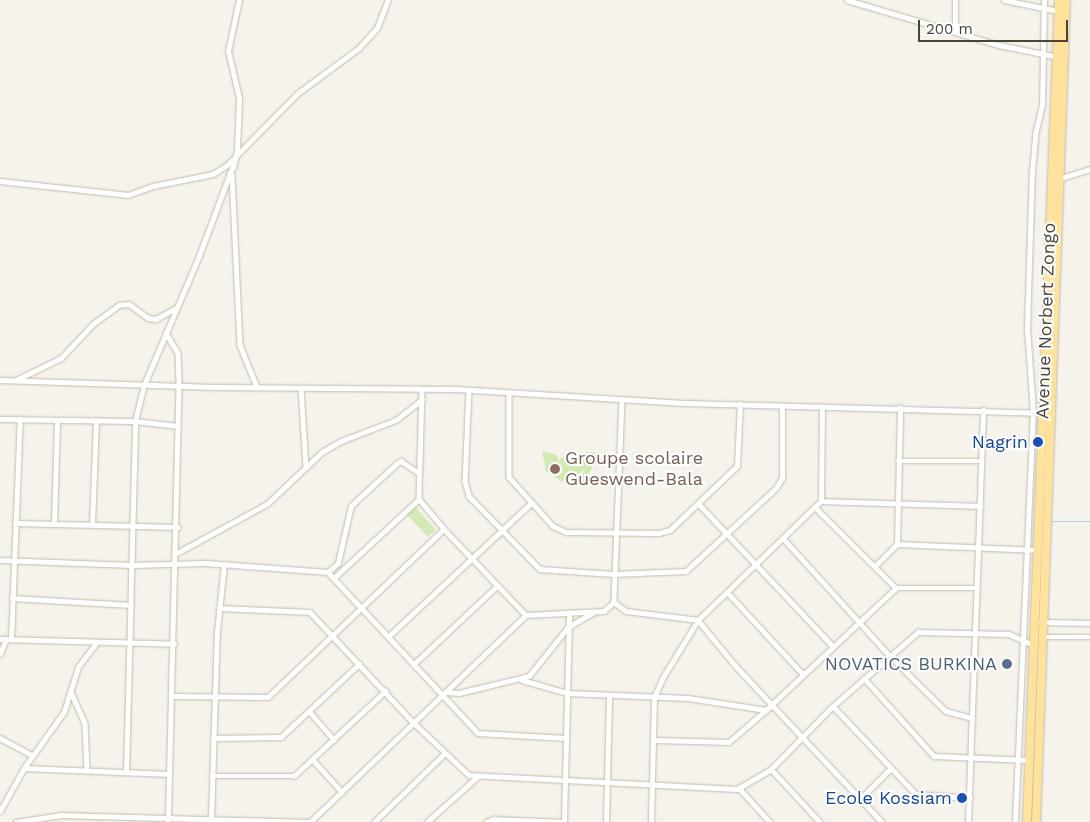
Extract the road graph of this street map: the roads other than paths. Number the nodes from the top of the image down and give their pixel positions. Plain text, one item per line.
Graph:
1 (239, 0) edge
2 (388, 0) edge
3 (847, 0) edge
4 (955, 0) edge
5 (1004, 0) edge
6 (1044, 0) edge
7 (1058, 0) edge
8 (1066, 0) edge
9 (864, 3) edge
10 (1044, 9) junction
11 (1058, 11) junction
12 (955, 32) junction
13 (1042, 56) junction
14 (1061, 58) junction
15 (237, 153) junction
16 (233, 165) junction
17 (1090, 169) edge
18 (1061, 178) junction
19 (0, 181) edge
20 (176, 308) junction
21 (166, 333) junction
22 (0, 380) edge
23 (14, 381) junction
24 (144, 385) junction
25 (179, 387) junction
26 (258, 387) junction
27 (301, 388) junction
28 (422, 390) junction
29 (470, 390) junction
30 (509, 394) junction
31 (422, 400) junction
32 (622, 400) junction
33 (740, 404) junction
34 (782, 406) junction
35 (822, 407) junction
36 (900, 408) junction
37 (983, 410) junction
38 (1032, 412) junction
39 (1047, 413) junction
40 (0, 419) edge
41 (20, 419) junction
42 (57, 421) junction
43 (96, 422) junction
44 (135, 422) junction
45 (178, 426) junction
46 (1031, 440) junction
47 (1042, 440) junction
48 (898, 461) junction
49 (981, 461) junction
50 (306, 467) junction
51 (419, 474) junction
52 (419, 498) junction
53 (821, 501) junction
54 (897, 502) junction
55 (531, 503) junction
56 (699, 504) junction
57 (815, 506) junction
58 (980, 506) junction
59 (15, 523) junction
60 (54, 524) junction
61 (92, 525) junction
62 (134, 527) junction
63 (178, 527) junction
64 (444, 529) junction
65 (501, 531) junction
66 (615, 532) junction
67 (727, 533) junction
68 (783, 538) junction
69 (897, 544) junction
70 (979, 546) junction
71 (1026, 549) junction
72 (1039, 550) junction
73 (177, 553) junction
74 (471, 559) junction
75 (0, 560) edge
76 (14, 560) junction
77 (176, 564) junction
78 (224, 564) junction
79 (755, 564) junction
80 (132, 566) junction
81 (875, 566) junction
82 (328, 572) junction
83 (613, 574) junction
84 (334, 578) junction
85 (497, 586) junction
86 (896, 588) junction
87 (978, 588) junction
88 (726, 592) junction
89 (12, 598) junction
90 (614, 602) junction
91 (131, 605) junction
92 (218, 608) junction
93 (362, 608) junction
94 (569, 612) junction
95 (593, 612) junction
96 (526, 615) junction
97 (698, 620) junction
98 (860, 622) junction
99 (1040, 622) junction
100 (1090, 623) edge
101 (568, 627) junction
102 (976, 633) junction
103 (332, 635) junction
104 (389, 636) junction
105 (1044, 637) junction
106 (1090, 637) edge
107 (0, 638) edge
108 (9, 640) junction
109 (1035, 641) junction
110 (97, 642) junction
111 (1023, 642) junction
112 (130, 644) junction
113 (174, 644) junction
114 (833, 646) junction
115 (0, 654) edge
116 (890, 656) junction
117 (359, 664) junction
118 (414, 664) junction
119 (803, 674) junction
120 (864, 678) junction
121 (522, 680) junction
122 (385, 691) junction
123 (70, 692) junction
124 (567, 692) junction
125 (444, 694) junction
126 (173, 696) junction
127 (609, 696) junction
128 (215, 697) junction
129 (654, 698) junction
130 (772, 704) junction
131 (833, 706) junction
132 (766, 710) junction
133 (309, 711) junction
134 (972, 718) junction
135 (414, 723) junction
136 (0, 738) edge
137 (214, 738) junction
138 (566, 738) junction
139 (802, 738) junction
140 (334, 740) junction
141 (653, 740) junction
142 (444, 754) junction
143 (32, 755) junction
144 (971, 758) junction
145 (313, 760) junction
146 (1018, 760) junction
147 (1029, 760) junction
148 (24, 768) junction
149 (891, 768) junction
150 (771, 769) junction
151 (87, 770) junction
152 (126, 773) junction
153 (169, 774) junction
154 (212, 776) junction
155 (477, 777) junction
156 (565, 779) junction
157 (607, 781) junction
158 (652, 783) junction
159 (740, 789) junction
160 (342, 792) junction
161 (861, 798) junction
162 (970, 798) junction
163 (0, 811) edge
164 (62, 815) junction
165 (211, 819) junction
166 (168, 820) edge
167 (249, 821) edge
168 (16, 822) edge
169 (62, 822) edge
170 (309, 822) edge
171 (374, 822) edge
172 (427, 822) edge
173 (486, 822) edge
174 (564, 822) edge
175 (606, 822) edge
176 (651, 822) edge
177 (770, 822) edge
178 (820, 822) edge
179 (882, 822) edge
180 (968, 822) edge
181 (1015, 822) edge
182 (1027, 822) edge
183 (1036, 822) edge

1 - 15 street
2 - 15 street
3 - 9 street
4 - 12 street
5 - 10 street
6 - 10 street
7 - 11 main road, Avenue Norbert Zongo
8 - 14 main road, Avenue Norbert Zongo
9 - 12 street
10 - 11 street
10 - 13 street
11 - 14 main road, Avenue Norbert Zongo
12 - 13 street
13 - 14 street
13 - 38 street
14 - 18 main road, Avenue Norbert Zongo
14 - 39 main road, Avenue Norbert Zongo
15 - 16 street
15 - 19 street
16 - 20 street
16 - 26 street
17 - 18 street
18 - 39 main road, Avenue Norbert Zongo
20 - 21 street
20 - 23 street
21 - 24 street
21 - 25 street
22 - 23 street
23 - 24 street
24 - 25 street
24 - 44 street
25 - 26 street
25 - 45 street
26 - 27 street
27 - 28 street
27 - 50 street
28 - 29 street
28 - 31 street
29 - 30 street
29 - 65 street
30 - 32 street
30 - 55 street
31 - 50 street
31 - 51 street
32 - 33 street
32 - 66 street
33 - 34 street
33 - 56 street
34 - 35 street
34 - 67 street
35 - 36 street
35 - 53 street
36 - 37 street
36 - 48 street
37 - 38 street
37 - 49 street
38 - 39 street
38 - 46 street
39 - 47 main road, Avenue Norbert Zongo
39 - 99 main road, Avenue Norbert Zongo
40 - 41 street
41 - 42 street
41 - 59 street
42 - 43 street
42 - 60 street
43 - 44 street
43 - 61 street
44 - 45 street
44 - 62 street
45 - 63 street
46 - 47 street
46 - 71 street
47 - 72 main road, Avenue Norbert Zongo
48 - 49 street
48 - 54 street
49 - 58 street
50 - 73 street
51 - 52 street
51 - 82 street
52 - 64 street
52 - 84 street
53 - 54 street
53 - 57 street
54 - 58 street
54 - 69 street
55 - 65 street
55 - 66 street
56 - 66 street
56 - 67 street
57 - 68 street
57 - 81 street
58 - 70 street
59 - 60 street
59 - 76 street
60 - 61 street
61 - 62 street
62 - 63 street
62 - 80 street
63 - 73 street
64 - 74 street
64 - 93 street
65 - 74 street
65 - 83 street
66 - 83 street
67 - 79 street
67 - 83 street
68 - 79 street
68 - 98 street
69 - 70 street
69 - 81 street
70 - 71 street
70 - 87 street
71 - 72 street
71 - 111 street
72 - 99 main road, Avenue Norbert Zongo
73 - 77 street
74 - 85 street
74 - 104 street
75 - 76 street
76 - 80 street
76 - 89 street
77 - 78 street
77 - 80 street
77 - 113 street
78 - 82 street
78 - 92 street
79 - 88 street
79 - 114 street
80 - 91 street
81 - 86 street
82 - 84 street
83 - 90 street
84 - 93 street
85 - 96 street
85 - 118 street
86 - 87 street
86 - 98 street
87 - 102 street
88 - 97 street
88 - 119 street
89 - 91 street
89 - 108 street
90 - 95 street
90 - 97 street
91 - 112 street
92 - 103 street
92 - 128 street
93 - 103 street
93 - 104 street
94 - 95 street
94 - 96 street
94 - 101 street
95 - 101 street
96 - 125 street
97 - 129 street
97 - 130 street
98 - 114 street
98 - 116 street
99 - 100 street
99 - 105 main road, Avenue Norbert Zongo
99 - 109 main road, Avenue Norbert Zongo
101 - 121 street
101 - 124 street
102 - 111 street
102 - 116 street
102 - 134 street
103 - 117 street
103 - 128 street
104 - 118 street
105 - 106 street
105 - 109 street
105 - 183 main road, Avenue Norbert Zongo
107 - 108 street
108 - 110 street
108 - 115 street
109 - 111 street
109 - 147 main road, Avenue Norbert Zongo
110 - 112 street
110 - 123 street
111 - 146 street
112 - 113 street
112 - 152 street
113 - 126 street
114 - 119 street
116 - 120 street
116 - 134 street
117 - 122 street
117 - 133 street
118 - 125 street
119 - 130 street
120 - 131 street
120 - 144 street
121 - 124 street
121 - 125 street
122 - 135 street
122 - 140 street
123 - 143 street
123 - 151 street
124 - 127 street
124 - 138 street
125 - 135 street
125 - 138 street
126 - 128 street
126 - 153 street
127 - 129 street
127 - 157 street
128 - 137 street
129 - 132 street
129 - 141 street
130 - 132 street
130 - 139 street
131 - 139 street
131 - 149 street
132 - 141 street
133 - 137 street
133 - 140 street
134 - 144 street
135 - 142 street
135 - 160 street
136 - 143 street
137 - 154 street
138 - 156 street
139 - 150 street
139 - 161 street
140 - 145 street
141 - 158 street
142 - 155 street
142 - 171 street
143 - 148 street
144 - 146 street
144 - 162 street
145 - 154 street
145 - 160 street
146 - 147 street
146 - 181 street
147 - 182 main road, Avenue Norbert Zongo
148 - 151 street
148 - 163 street
149 - 161 street
149 - 162 street
150 - 159 street
150 - 178 street
151 - 152 street
152 - 153 street
153 - 166 street
154 - 165 street
155 - 156 street
155 - 172 street
156 - 157 street
156 - 174 street
157 - 158 street
157 - 175 street
158 - 159 street
158 - 176 street
159 - 177 street
160 - 170 street
161 - 179 street
162 - 180 street
164 - 166 street
164 - 168 street
164 - 169 street
165 - 166 street
165 - 167 street
167 - 170 street
173 - 174 street

